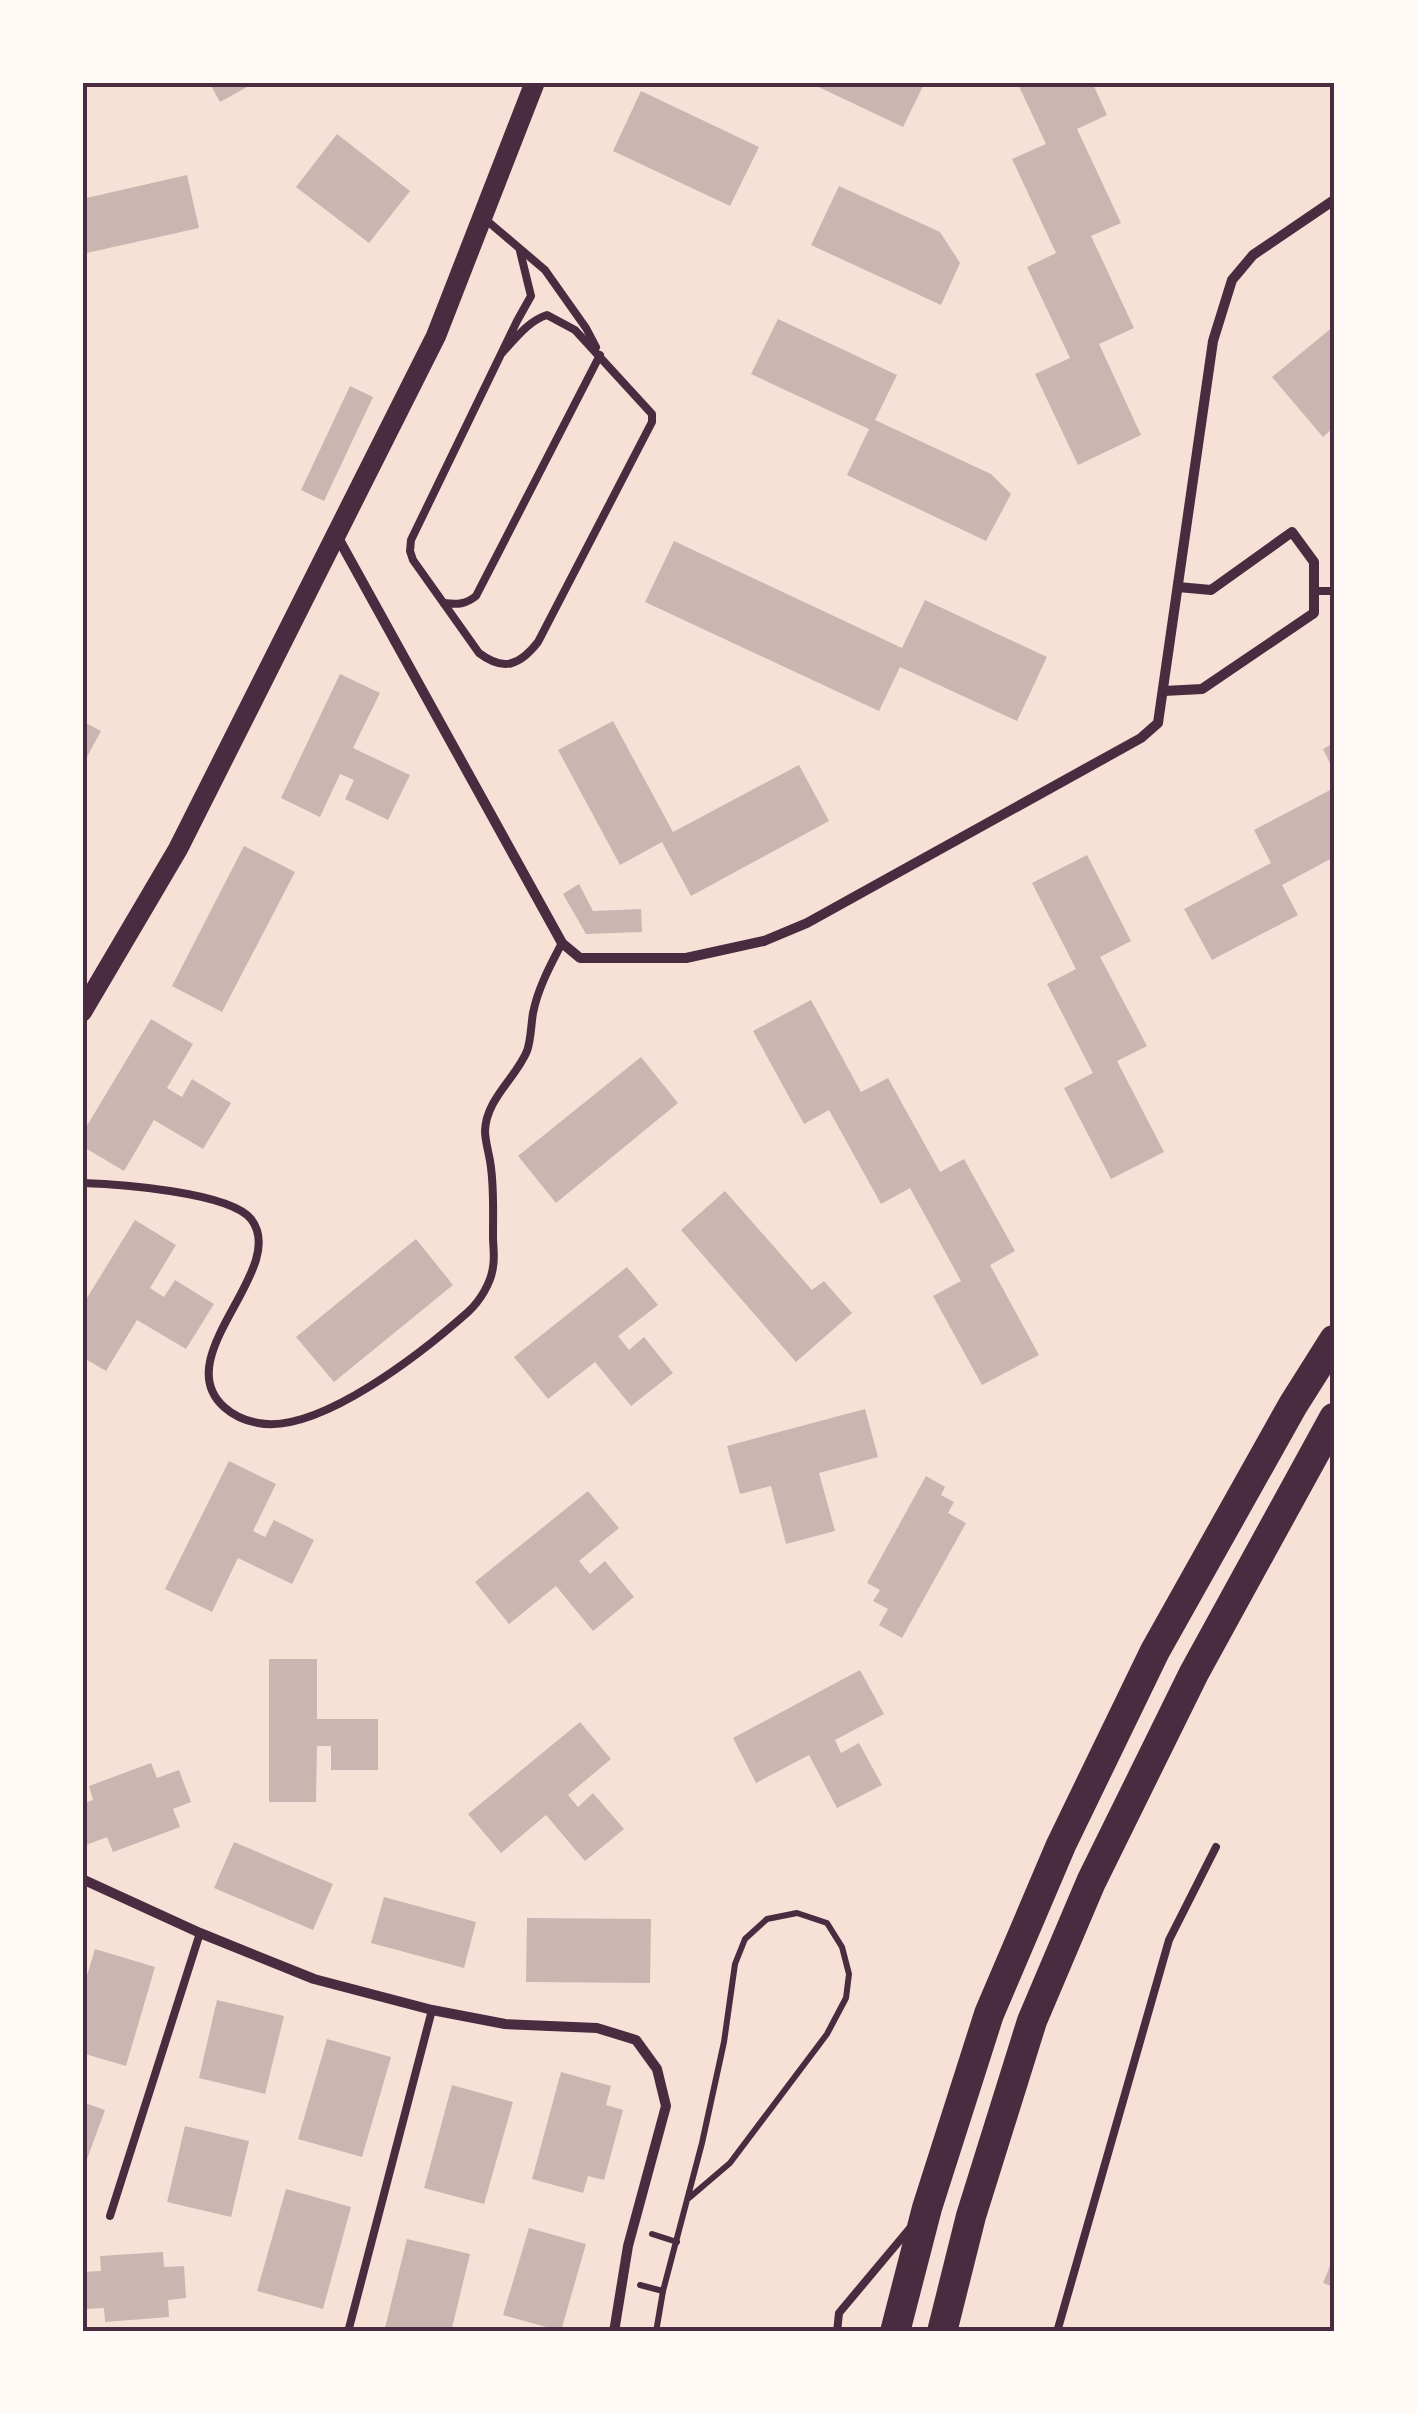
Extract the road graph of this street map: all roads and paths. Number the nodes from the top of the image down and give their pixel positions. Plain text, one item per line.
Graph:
1 (535, 82) edge
2 (1334, 200) edge
3 (482, 217) junction
4 (520, 251) junction
5 (502, 353) junction
6 (600, 355) junction
7 (336, 535) junction
8 (1178, 588) junction
9 (1314, 591) junction
10 (1334, 591) edge
11 (444, 604) junction
12 (1164, 691) junction
13 (562, 944) junction
14 (82, 1012) edge
15 (82, 1183) edge
16 (1334, 1340) edge
17 (1334, 1418) edge
18 (1216, 1848) dead end
19 (82, 1880) edge
20 (200, 1933) junction
21 (432, 2010) junction
22 (689, 2198) junction
23 (927, 2208) junction
24 (110, 2216) dead end
25 (652, 2234) dead end
26 (676, 2242) junction
27 (639, 2285) dead end
28 (663, 2291) junction
29 (348, 2332) edge
30 (614, 2332) edge
31 (656, 2332) edge
32 (837, 2332) edge
33 (895, 2332) edge
34 (942, 2332) edge
35 (1057, 2332) edge

1 - 3 main road
2 - 8 street
3 - 4 lane
3 - 7 main road
4 - 5 lane
4 - 6 lane
5 - 6 lane
5 - 11 lane
6 - 11 lane
6 - 11 lane
7 - 13 street
7 - 14 main road
8 - 9 street
8 - 12 street
9 - 10 lane
9 - 12 street
12 - 13 street
13 - 15 lane
16 - 23 highway
17 - 34 highway
18 - 35 lane
19 - 20 street
20 - 21 street
20 - 24 lane
21 - 29 lane
21 - 30 street
22 - 22 path
22 - 26 path
23 - 32 lane
23 - 33 highway
25 - 26 path
26 - 28 path
27 - 28 path
28 - 31 path

